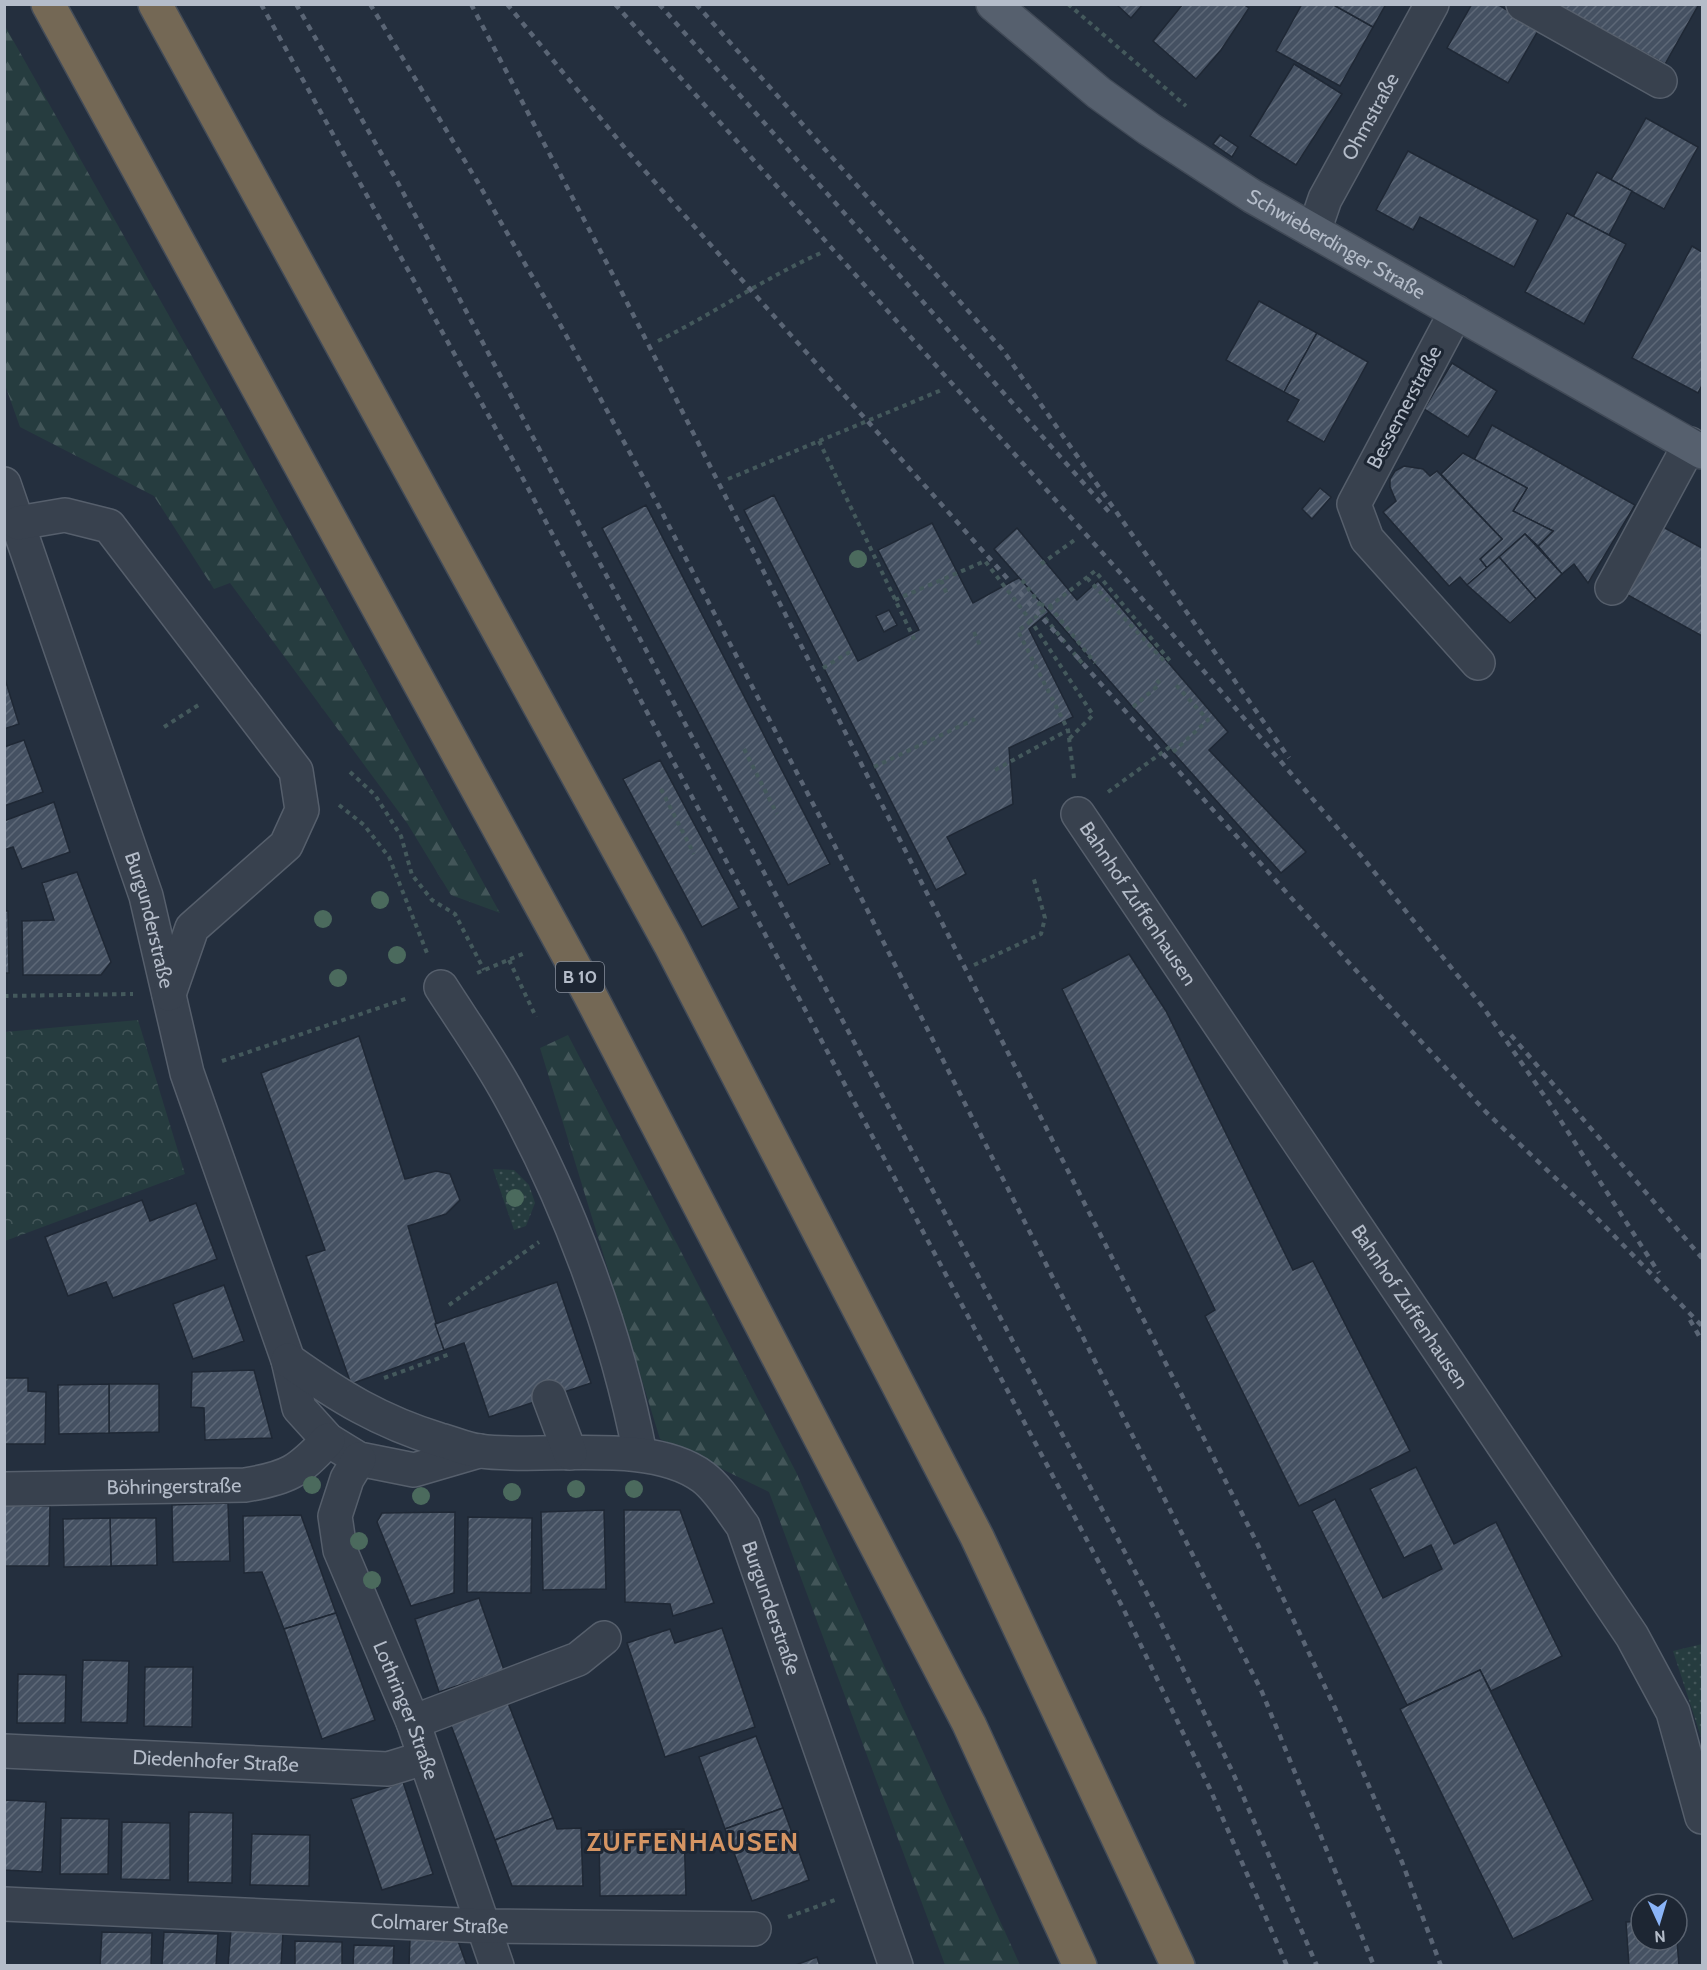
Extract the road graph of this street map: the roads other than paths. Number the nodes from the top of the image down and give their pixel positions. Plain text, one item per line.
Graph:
1 (48, 4) edge
2 (155, 4) edge
3 (993, 4) edge
4 (1432, 4) edge
5 (1523, 4) edge
6 (1660, 81) dead end
7 (1314, 231) junction
8 (1456, 312) junction
9 (1696, 448) edge
10 (4, 484) edge
11 (18, 522) junction
12 (1612, 588) dead end
13 (1478, 663) dead end
14 (1078, 814) road end
15 (441, 987) road end
16 (169, 994) junction
17 (288, 1360) junction
18 (549, 1397) dead end
19 (328, 1440) junction
20 (478, 1451) junction
21 (570, 1453) junction
22 (640, 1454) junction
23 (359, 1459) junction
24 (4, 1489) edge
25 (604, 1638) dead end
26 (413, 1722) junction
27 (4, 1751) edge
28 (424, 1758) junction
29 (1702, 1817) edge
30 (4, 1904) edge
31 (484, 1926) junction
32 (753, 1929) road end
33 (497, 1965) edge
34 (896, 1965) edge
35 (1080, 1965) edge
36 (1178, 1965) edge

1 - 35 highway, B 10
2 - 36 highway
3 - 7 main road, Schwieberdinger Straße
4 - 7 street, Ohmstraße
5 - 6 street
7 - 8 main road, Schwieberdinger Straße
8 - 9 main road, Schwieberdinger Straße
8 - 13 street, Bessemerstraße
9 - 12 street
10 - 11 street, Burgunderstraße
11 - 16 street, Burgunderstraße
11 - 16 street
14 - 29 street, Bahnhof Zuffenhausen
15 - 22 street
16 - 17 street, Burgunderstraße
17 - 19 street, Burgunderstraße
17 - 20 street, Burgunderstraße
18 - 21 street
19 - 23 street, Burgunderstraße
19 - 24 street, Böhringerstraße
20 - 21 street, Burgunderstraße
20 - 23 street, Burgunderstraße
21 - 22 street, Burgunderstraße
22 - 34 street, Burgunderstraße
23 - 26 street, Lothringer Straße
25 - 26 street
26 - 28 street, Lothringer Straße
27 - 28 street, Diedenhofer Straße
28 - 31 street, Lothringer Straße
30 - 31 street, Colmarer Straße
31 - 32 street, Colmarer Straße
31 - 33 street, Lothringer Straße

